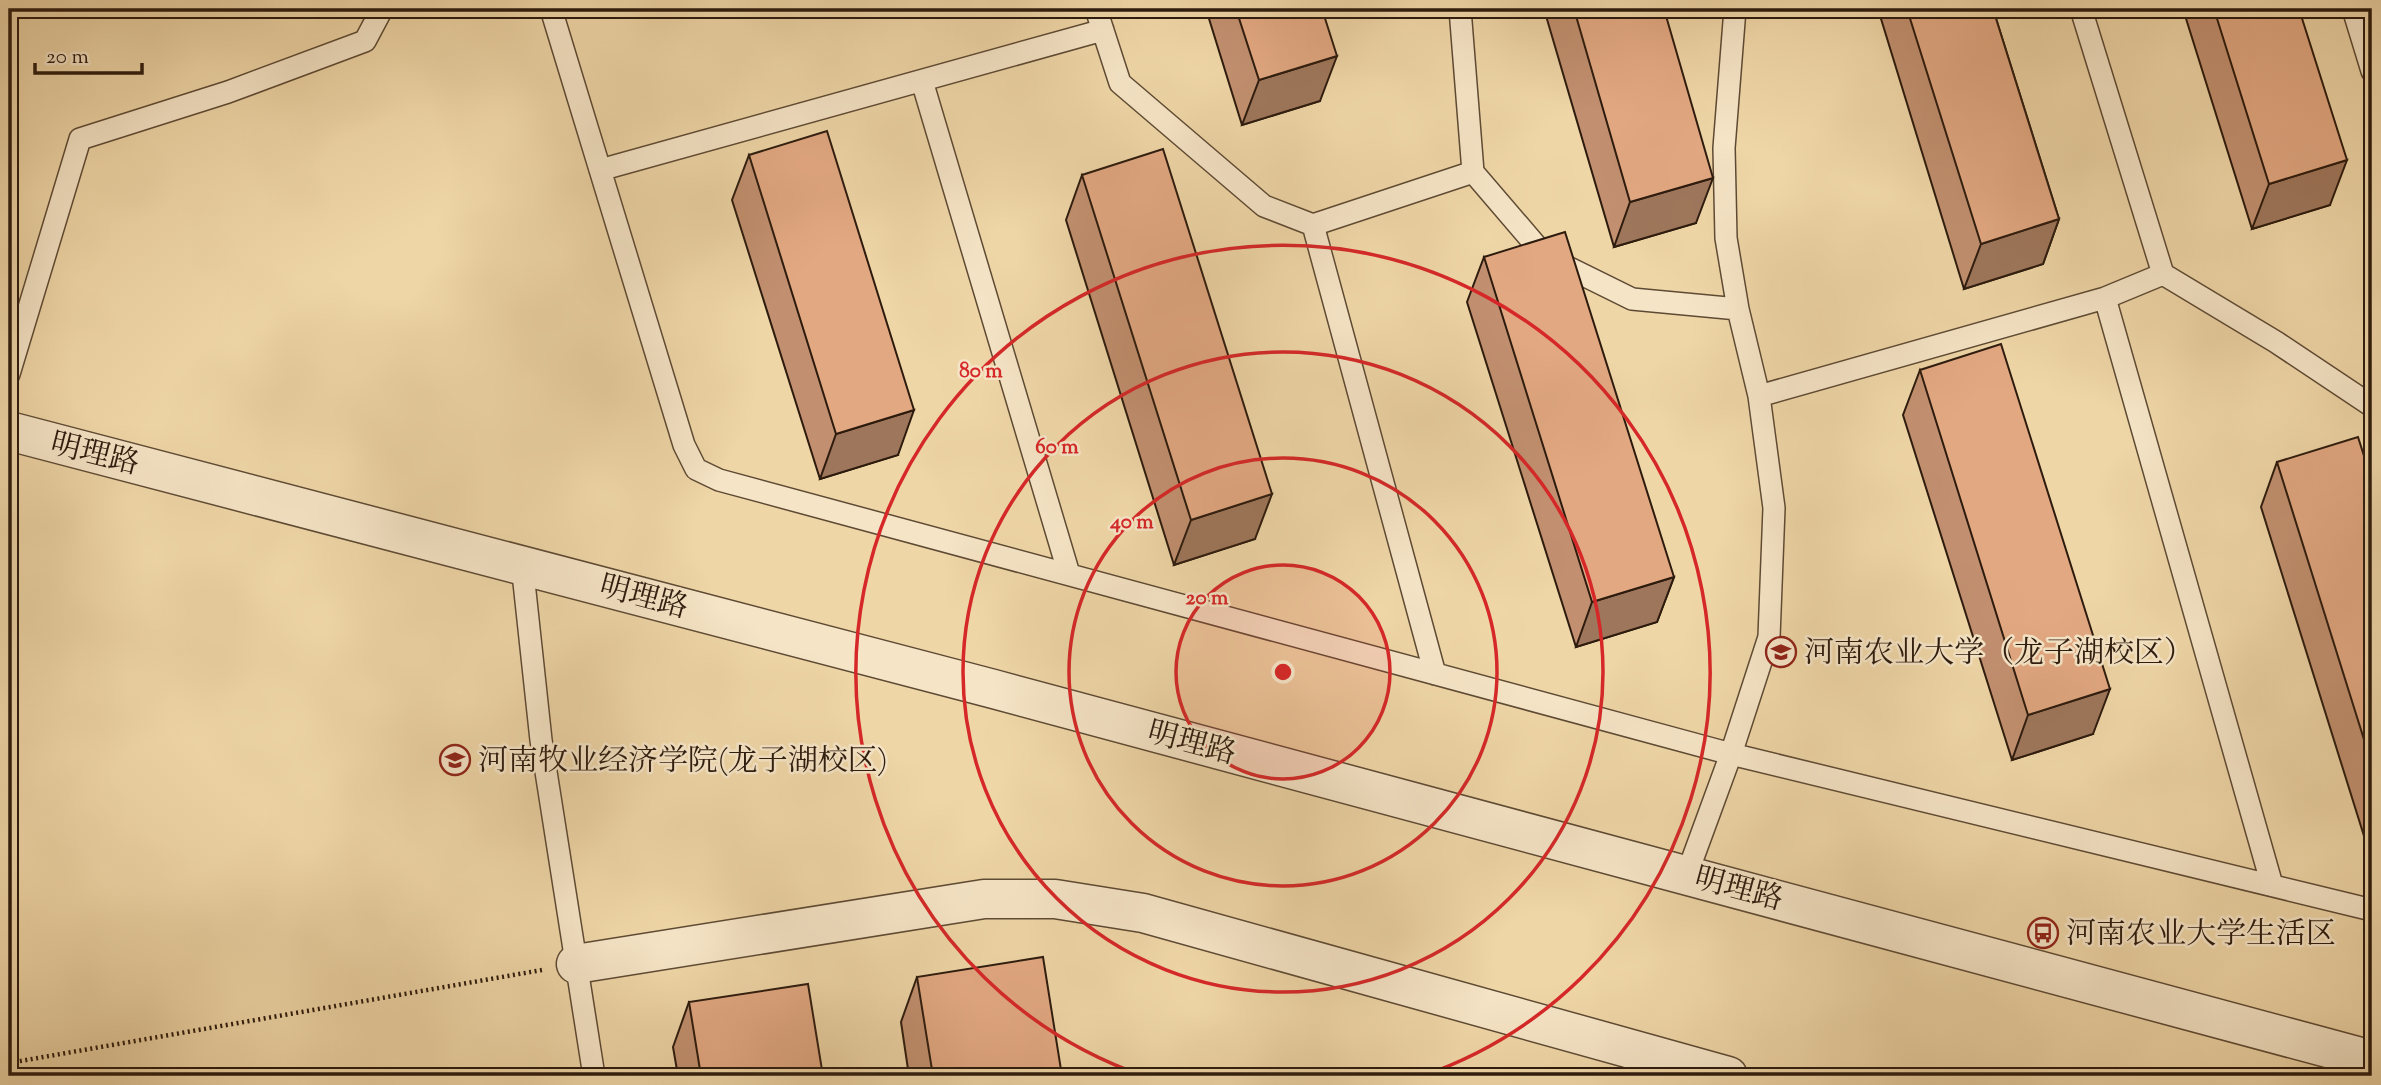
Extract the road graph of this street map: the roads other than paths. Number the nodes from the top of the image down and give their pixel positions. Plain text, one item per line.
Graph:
1 (382, 9) edge
2 (551, 9) edge
3 (1096, 9) edge
4 (1460, 9) edge
5 (1735, 9) edge
6 (2081, 9) edge
7 (2353, 9) edge
8 (1103, 30) junction
9 (2372, 71) edge
10 (922, 81) junction
11 (600, 170) junction
12 (1473, 172) junction
13 (1313, 225) junction
14 (2163, 274) junction
15 (2105, 298) junction
16 (1738, 309) junction
17 (9, 374) edge
18 (1759, 396) junction
19 (2372, 406) edge
20 (9, 431) edge
21 (522, 564) junction
22 (1069, 574) junction
23 (1435, 674) junction
24 (1731, 754) junction
25 (1687, 874) junction
26 (2272, 885) junction
27 (2372, 910) edge
28 (576, 964) junction
29 (2372, 1060) edge
30 (594, 1076) edge
31 (1728, 1076) edge

1 - 17 lane
2 - 11 lane
3 - 8 lane
4 - 12 lane
5 - 16 lane
6 - 14 lane
7 - 9 lane
8 - 10 lane
8 - 13 lane
10 - 11 lane
10 - 22 lane
11 - 22 lane
12 - 13 lane
12 - 16 lane
13 - 23 lane
14 - 15 lane
14 - 19 lane
15 - 18 lane
15 - 26 lane
16 - 18 lane
18 - 24 lane
20 - 21 street, 明理路
21 - 25 street, 明理路
21 - 28 lane
22 - 23 lane
23 - 24 lane
24 - 25 lane
24 - 26 lane
25 - 29 street, 明理路
26 - 27 lane
28 - 30 lane
28 - 31 street

